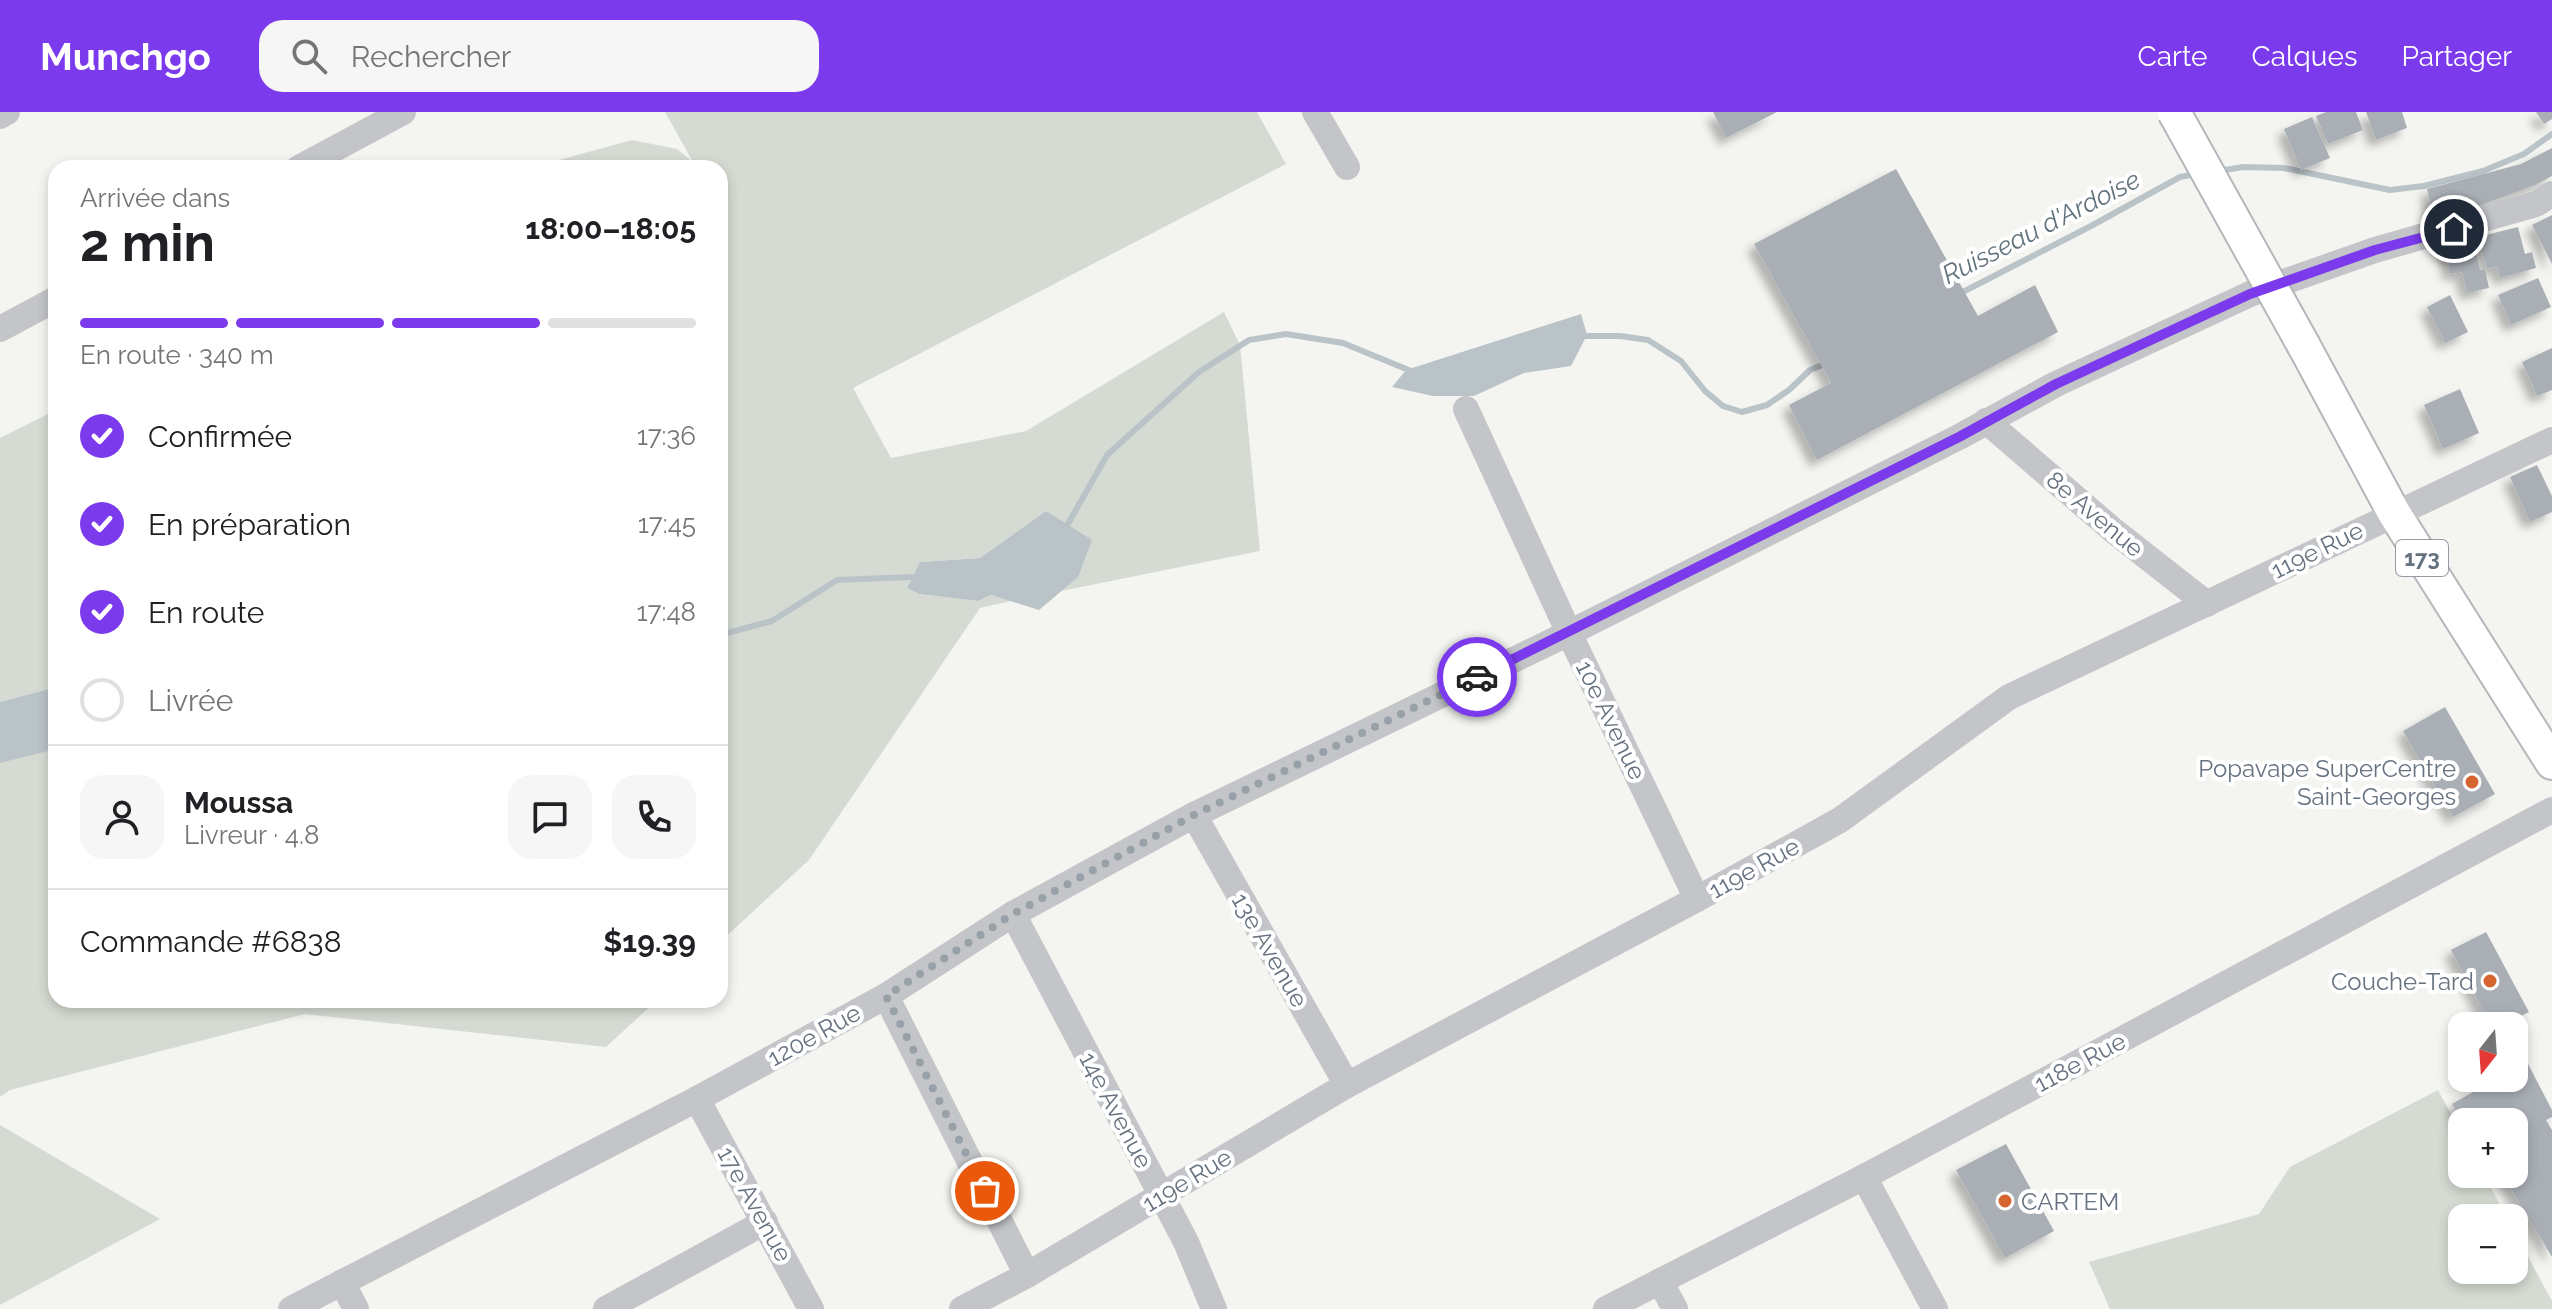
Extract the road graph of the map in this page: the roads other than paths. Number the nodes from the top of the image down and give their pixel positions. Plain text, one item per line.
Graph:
1 (7, 112) edge
2 (403, 112) edge
3 (1315, 112) edge
4 (2174, 112) edge
5 (0, 116) edge
6 (314, 160) edge
7 (1347, 167) dead end
8 (2552, 194) edge
9 (48, 303) edge
10 (0, 329) edge
11 (1466, 409) dead end
12 (1986, 421) junction
13 (2552, 440) edge
14 (2394, 513) junction
15 (2207, 604) junction
16 (1569, 633) junction
17 (2552, 763) edge
18 (2552, 810) edge
19 (1194, 815) junction
20 (1697, 899) junction
21 (1013, 914) junction
22 (886, 996) junction
23 (1347, 1085) junction
24 (697, 1099) junction
25 (1864, 1177) junction
26 (1160, 1196) junction
27 (765, 1222) junction
28 (1027, 1275) junction
29 (1660, 1281) junction
30 (342, 1282) junction
31 (291, 1309) edge
32 (356, 1309) edge
33 (606, 1309) edge
34 (811, 1309) edge
35 (962, 1309) edge
36 (1214, 1309) edge
37 (1606, 1309) edge
38 (1675, 1309) edge
39 (1935, 1309) edge

1 - 5 street
2 - 6 street
3 - 7 street
4 - 14 main road, 173, bridge
8 - 12 street, 120e Rue
9 - 10 street
11 - 16 street, 10e Avenue
12 - 15 street, 8e Avenue
12 - 16 street, 120e Rue
13 - 14 street, 119e Rue
14 - 15 street, 119e Rue
14 - 17 main road, 173
15 - 20 street, 119e Rue
16 - 19 street, 120e Rue
16 - 20 street, 10e Avenue
18 - 25 street, 118e Rue
19 - 21 street, 120e Rue
19 - 23 street, 13e Avenue
20 - 23 street, 119e Rue
21 - 22 street, 120e Rue
21 - 26 street, 14e Avenue
22 - 24 street, 120e Rue
22 - 28 street
23 - 26 street, 119e Rue
24 - 27 street, 17e Avenue
24 - 30 street, 120e Rue
25 - 29 street, 118e Rue
25 - 39 street
26 - 28 street, 119e Rue
26 - 36 street, 14e Avenue
27 - 33 street
27 - 34 street, 17e Avenue
28 - 35 street, 119e Rue
29 - 37 street, 118e Rue
29 - 38 street
30 - 31 street, 120e Rue
30 - 32 street

